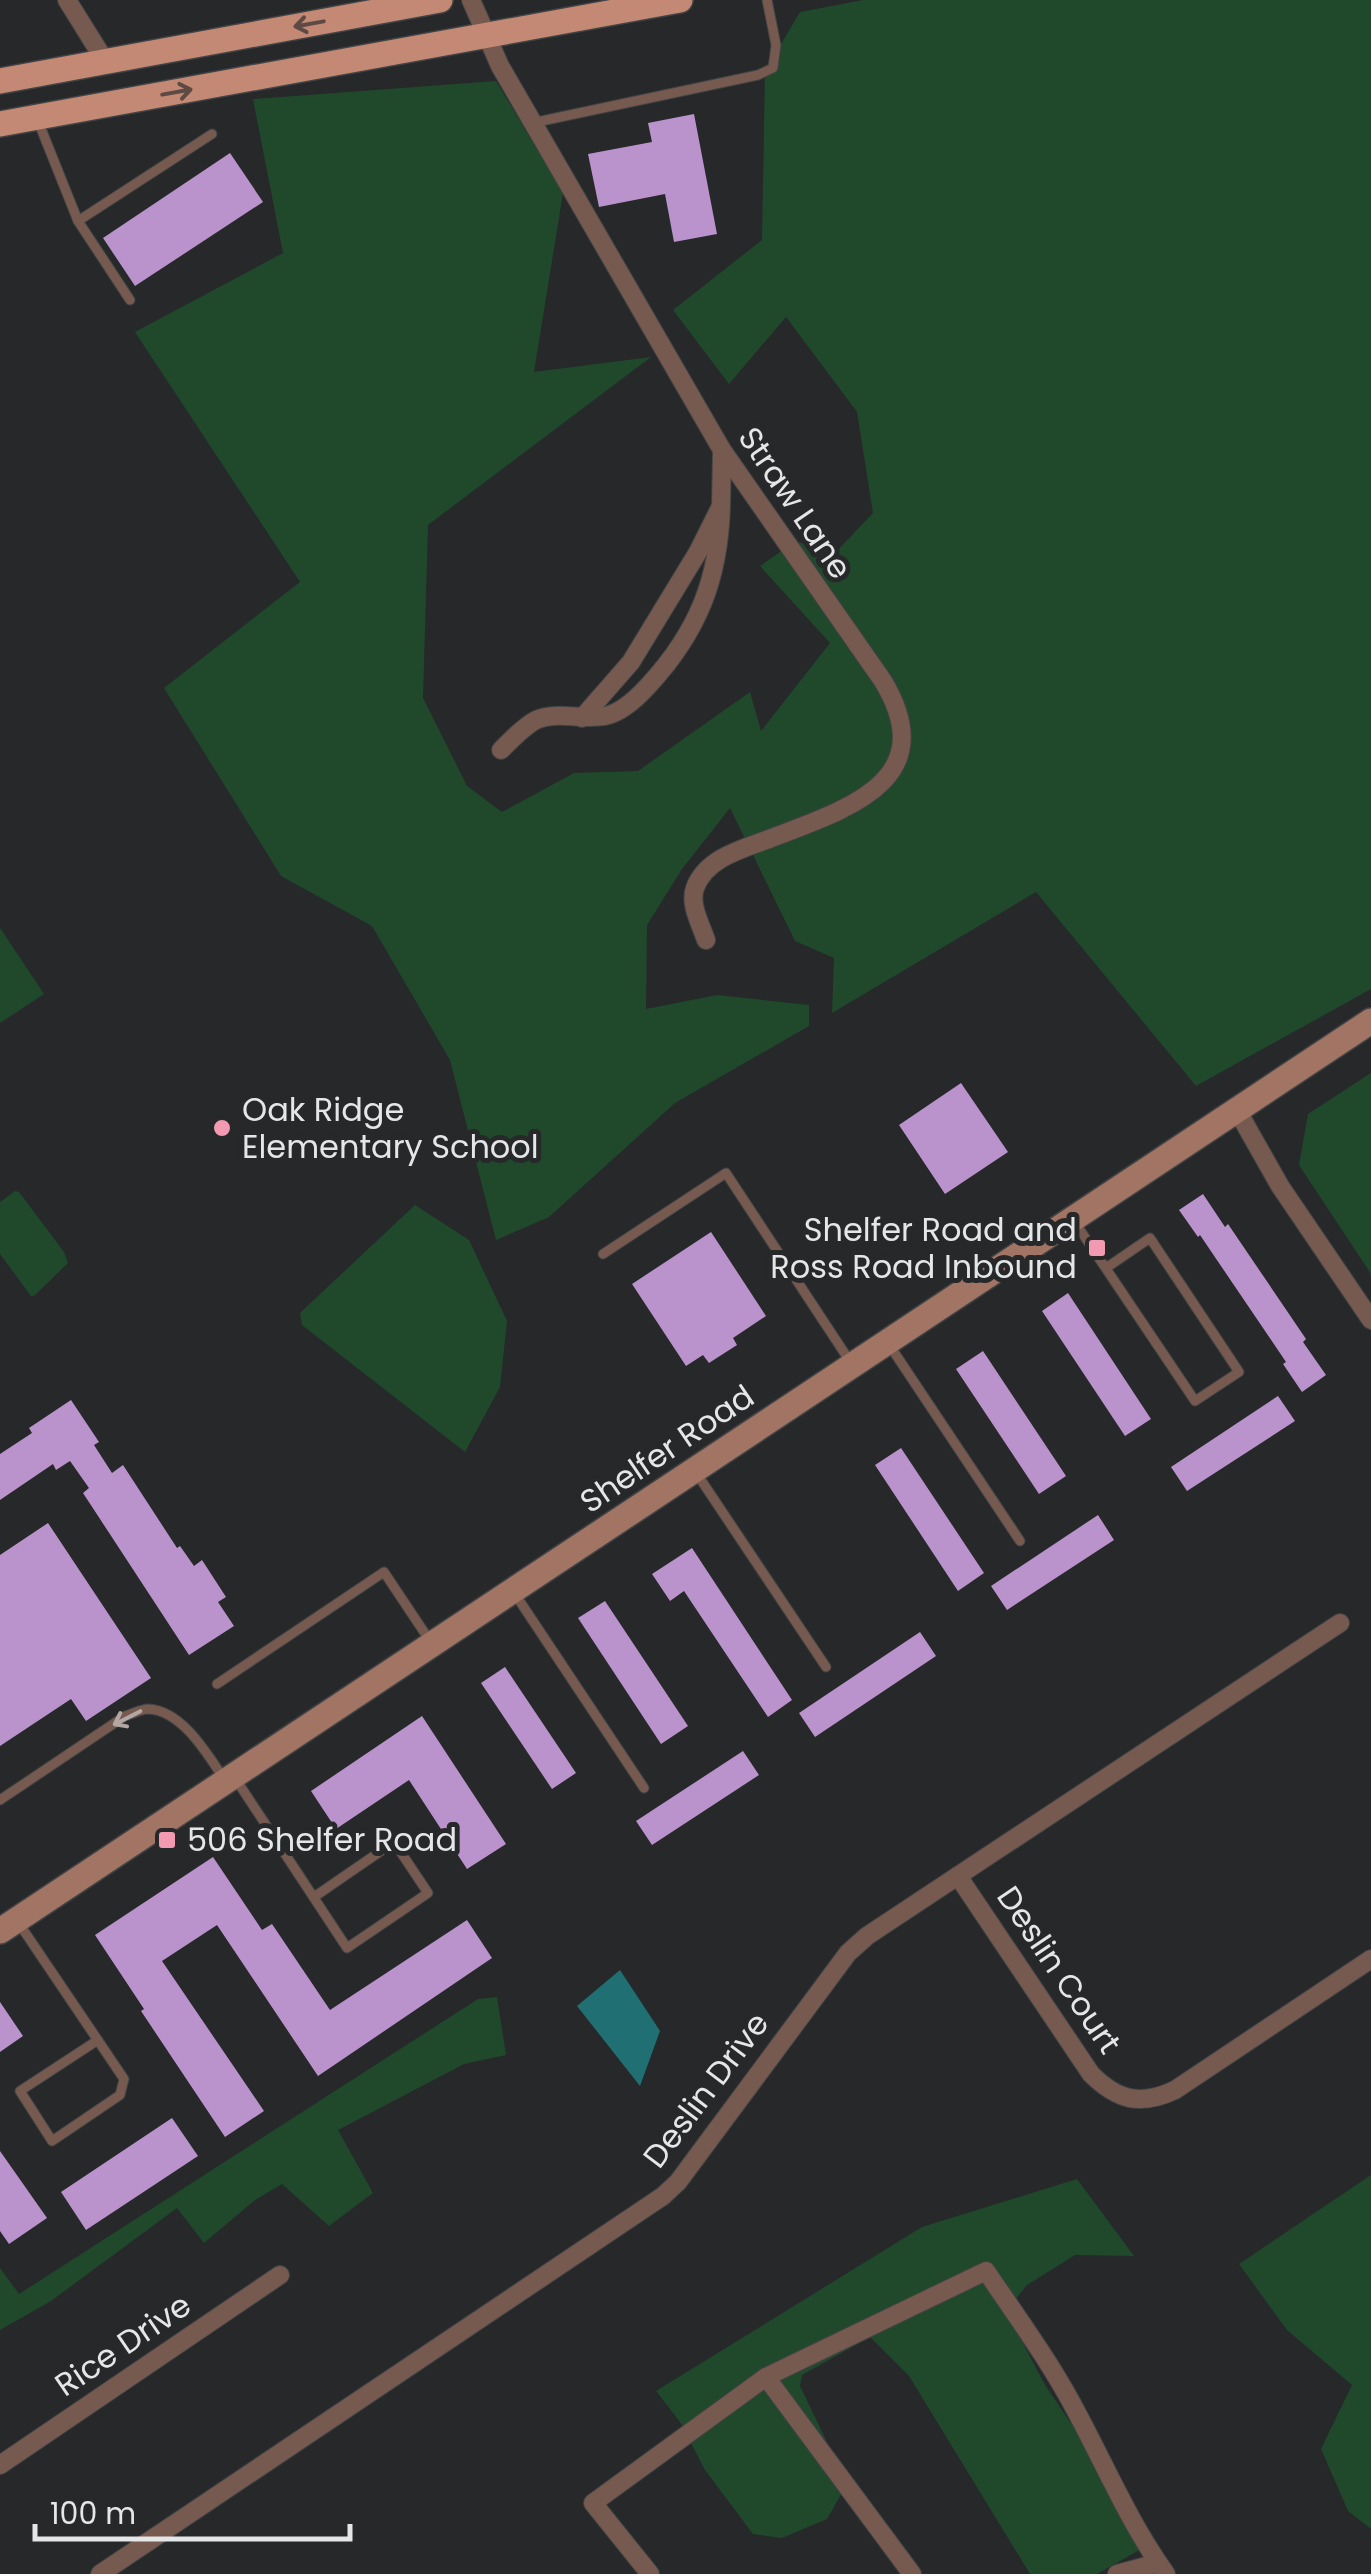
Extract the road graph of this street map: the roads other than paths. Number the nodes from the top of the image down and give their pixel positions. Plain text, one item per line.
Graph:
1 (67, 0) edge
2 (440, 0) edge
3 (680, 0) edge
4 (768, 0) edge
5 (479, 17) edge
6 (105, 62) junction
7 (0, 81) edge
8 (36, 117) junction
9 (532, 123) junction
10 (0, 124) edge
11 (212, 134) dead end
12 (78, 221) junction
13 (130, 300) dead end
14 (722, 450) junction
15 (722, 506) junction
16 (582, 718) junction
17 (501, 750) dead end
18 (706, 940) dead end
19 (1371, 1021) edge
20 (1237, 1110) junction
21 (1073, 1219) junction
22 (602, 1254) dead end
23 (1106, 1268) junction
24 (1371, 1320) edge
25 (888, 1342) junction
26 (853, 1365) junction
27 (694, 1470) junction
28 (1020, 1541) dead end
29 (513, 1590) junction
30 (1340, 1623) dead end
31 (432, 1644) junction
32 (826, 1667) dead end
33 (216, 1684) dead end
34 (230, 1779) junction
35 (644, 1788) dead end
36 (0, 1800) edge
37 (958, 1876) junction
38 (314, 1896) junction
39 (8, 1926) edge
40 (1371, 1958) edge
41 (98, 2040) junction
42 (280, 2276) dead end
43 (766, 2377) junction
44 (0, 2465) edge
45 (1162, 2568) edge
46 (100, 2574) edge
47 (650, 2574) edge
48 (912, 2574) edge
49 (1116, 2574) edge

1 - 6 street
2 -> 6 main road
3 - 5 main road
4 - 9 lane
8 -> 5 main road
5 - 9 street, Straw Lane
6 - 7 main road
8 - 10 main road
8 - 12 lane
9 - 14 street, Straw Lane
11 - 12 lane
12 - 13 lane
14 - 15 street
14 - 18 street, Straw Lane
15 - 16 street
15 - 16 street
16 - 17 street
19 - 20 street, Shelfer Road
20 - 21 street, Shelfer Road
20 - 24 street
21 - 23 lane
21 - 25 street, Shelfer Road
22 - 26 lane
23 - 23 lane
25 - 26 street, Shelfer Road
25 - 28 lane
26 - 27 street, Shelfer Road
27 - 29 street, Shelfer Road
27 - 32 lane
29 - 31 street, Shelfer Road
29 - 35 lane
30 - 37 street, Deslin Drive
31 - 33 lane
31 - 34 street, Shelfer Road
34 -> 36 lane
34 - 38 lane
34 - 39 street, Shelfer Road
37 - 40 street, Deslin Court
37 - 46 street, Deslin Drive
38 - 38 lane
39 - 41 lane
41 - 41 lane
42 - 44 street, Rice Drive
43 - 45 street
43 - 47 street
43 - 48 street
45 - 49 street

